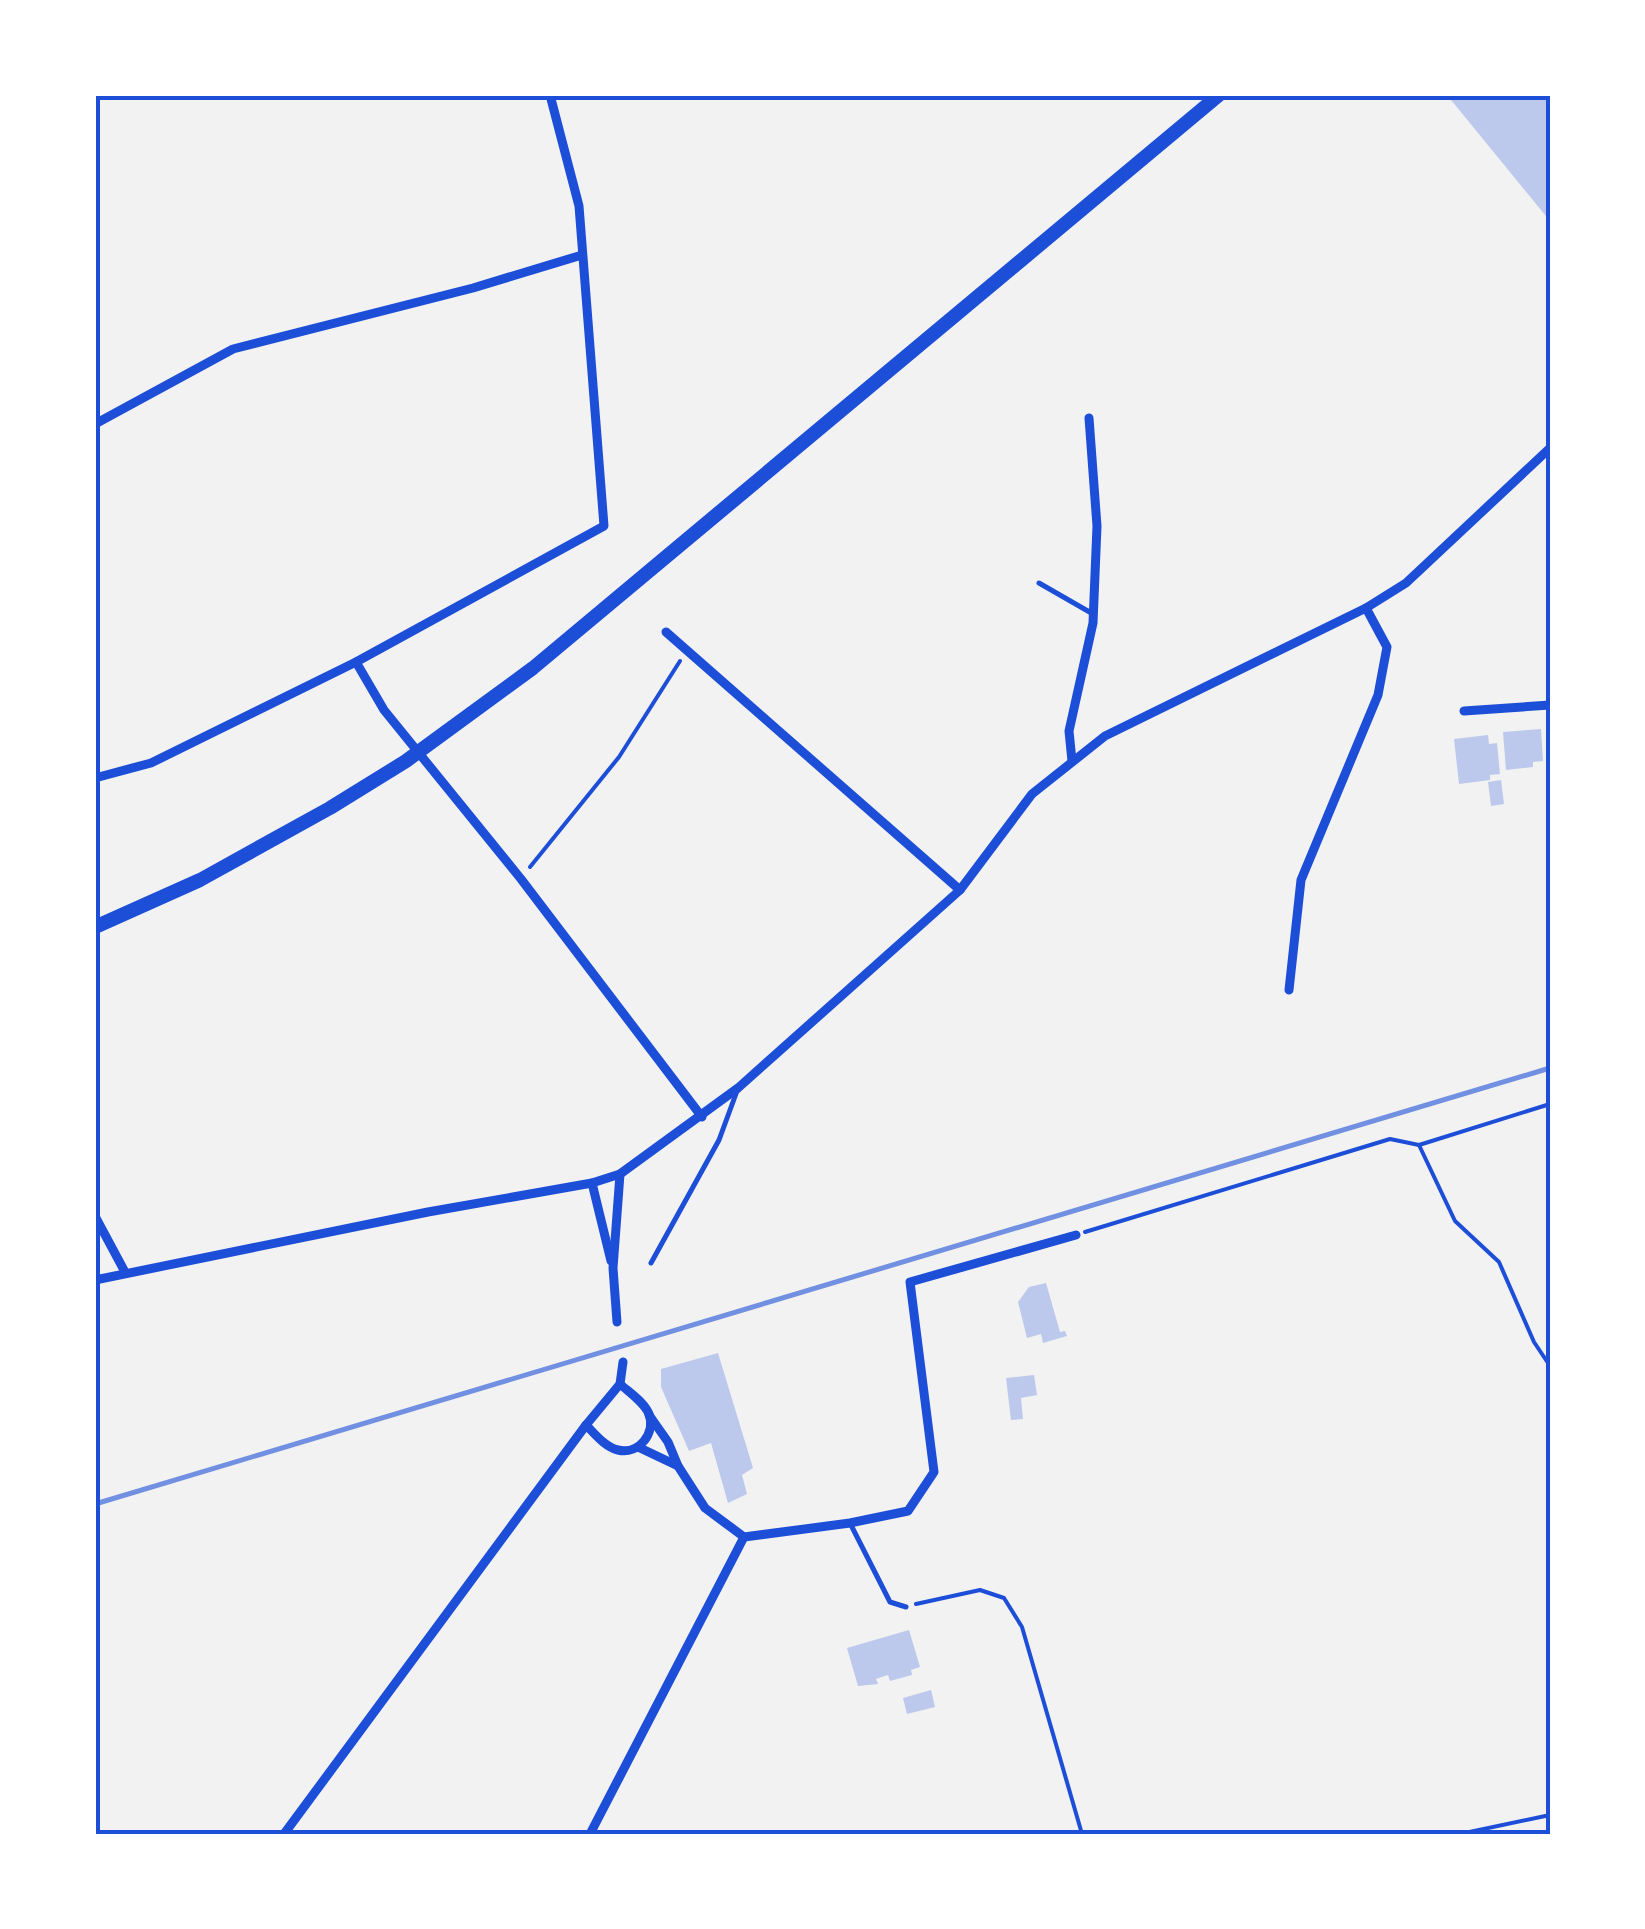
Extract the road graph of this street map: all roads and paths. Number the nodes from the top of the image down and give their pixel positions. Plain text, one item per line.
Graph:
1 (550, 95) edge
2 (1219, 95) edge
3 (582, 254) junction
4 (1089, 418) dead end
5 (95, 424) edge
6 (1550, 448) edge
7 (1040, 583) dead end
8 (1366, 608) junction
9 (1094, 614) junction
10 (666, 632) dead end
11 (687, 650) junction
12 (356, 662) junction
13 (1550, 705) edge
14 (1464, 711) dead end
15 (1072, 762) junction
16 (95, 778) edge
17 (521, 879) junction
18 (960, 890) junction
19 (95, 927) edge
20 (1289, 990) dead end
21 (738, 1088) junction
22 (1550, 1104) edge
23 (702, 1117) junction
24 (1419, 1145) junction
25 (620, 1174) junction
26 (592, 1183) junction
27 (95, 1216) edge
28 (1076, 1235) joint
29 (652, 1263) dead end
30 (613, 1268) junction
31 (125, 1272) junction
32 (95, 1280) edge
33 (617, 1322) dead end
34 (623, 1362) dead end
35 (1550, 1366) edge
36 (620, 1384) junction
37 (650, 1415) junction
38 (586, 1425) junction
39 (638, 1447) junction
40 (678, 1466) junction
41 (850, 1523) junction
42 (744, 1537) junction
43 (906, 1607) joint
44 (1550, 1815) edge
45 (284, 1834) edge
46 (590, 1834) edge
47 (1082, 1834) edge
48 (1460, 1834) edge

1 - 3 street
2 - 19 main road
3 - 5 street
3 - 12 street
4 - 9 street
6 - 8 street
7 - 9 lane
8 - 15 street
8 - 20 street
9 - 15 street
10 - 11 street
11 - 17 path
11 - 18 street
12 - 16 street
12 - 17 street
13 - 14 street
15 - 18 street
17 - 23 street
18 - 21 street
21 - 23 street
21 - 29 lane
22 - 24 path
23 - 25 street
24 - 28 path
24 - 35 path
25 - 26 street
25 - 30 street
26 - 30 street
26 - 31 street
27 - 31 street
28 - 41 street
30 - 33 street
31 - 32 street
34 - 36 street
36 - 37 street
36 - 38 street
37 - 39 street
37 - 40 street
38 - 39 street
38 - 45 street
39 - 40 street
40 - 42 street
41 - 42 street
41 - 43 lane
42 - 46 street
43 - 47 path
44 - 48 path

